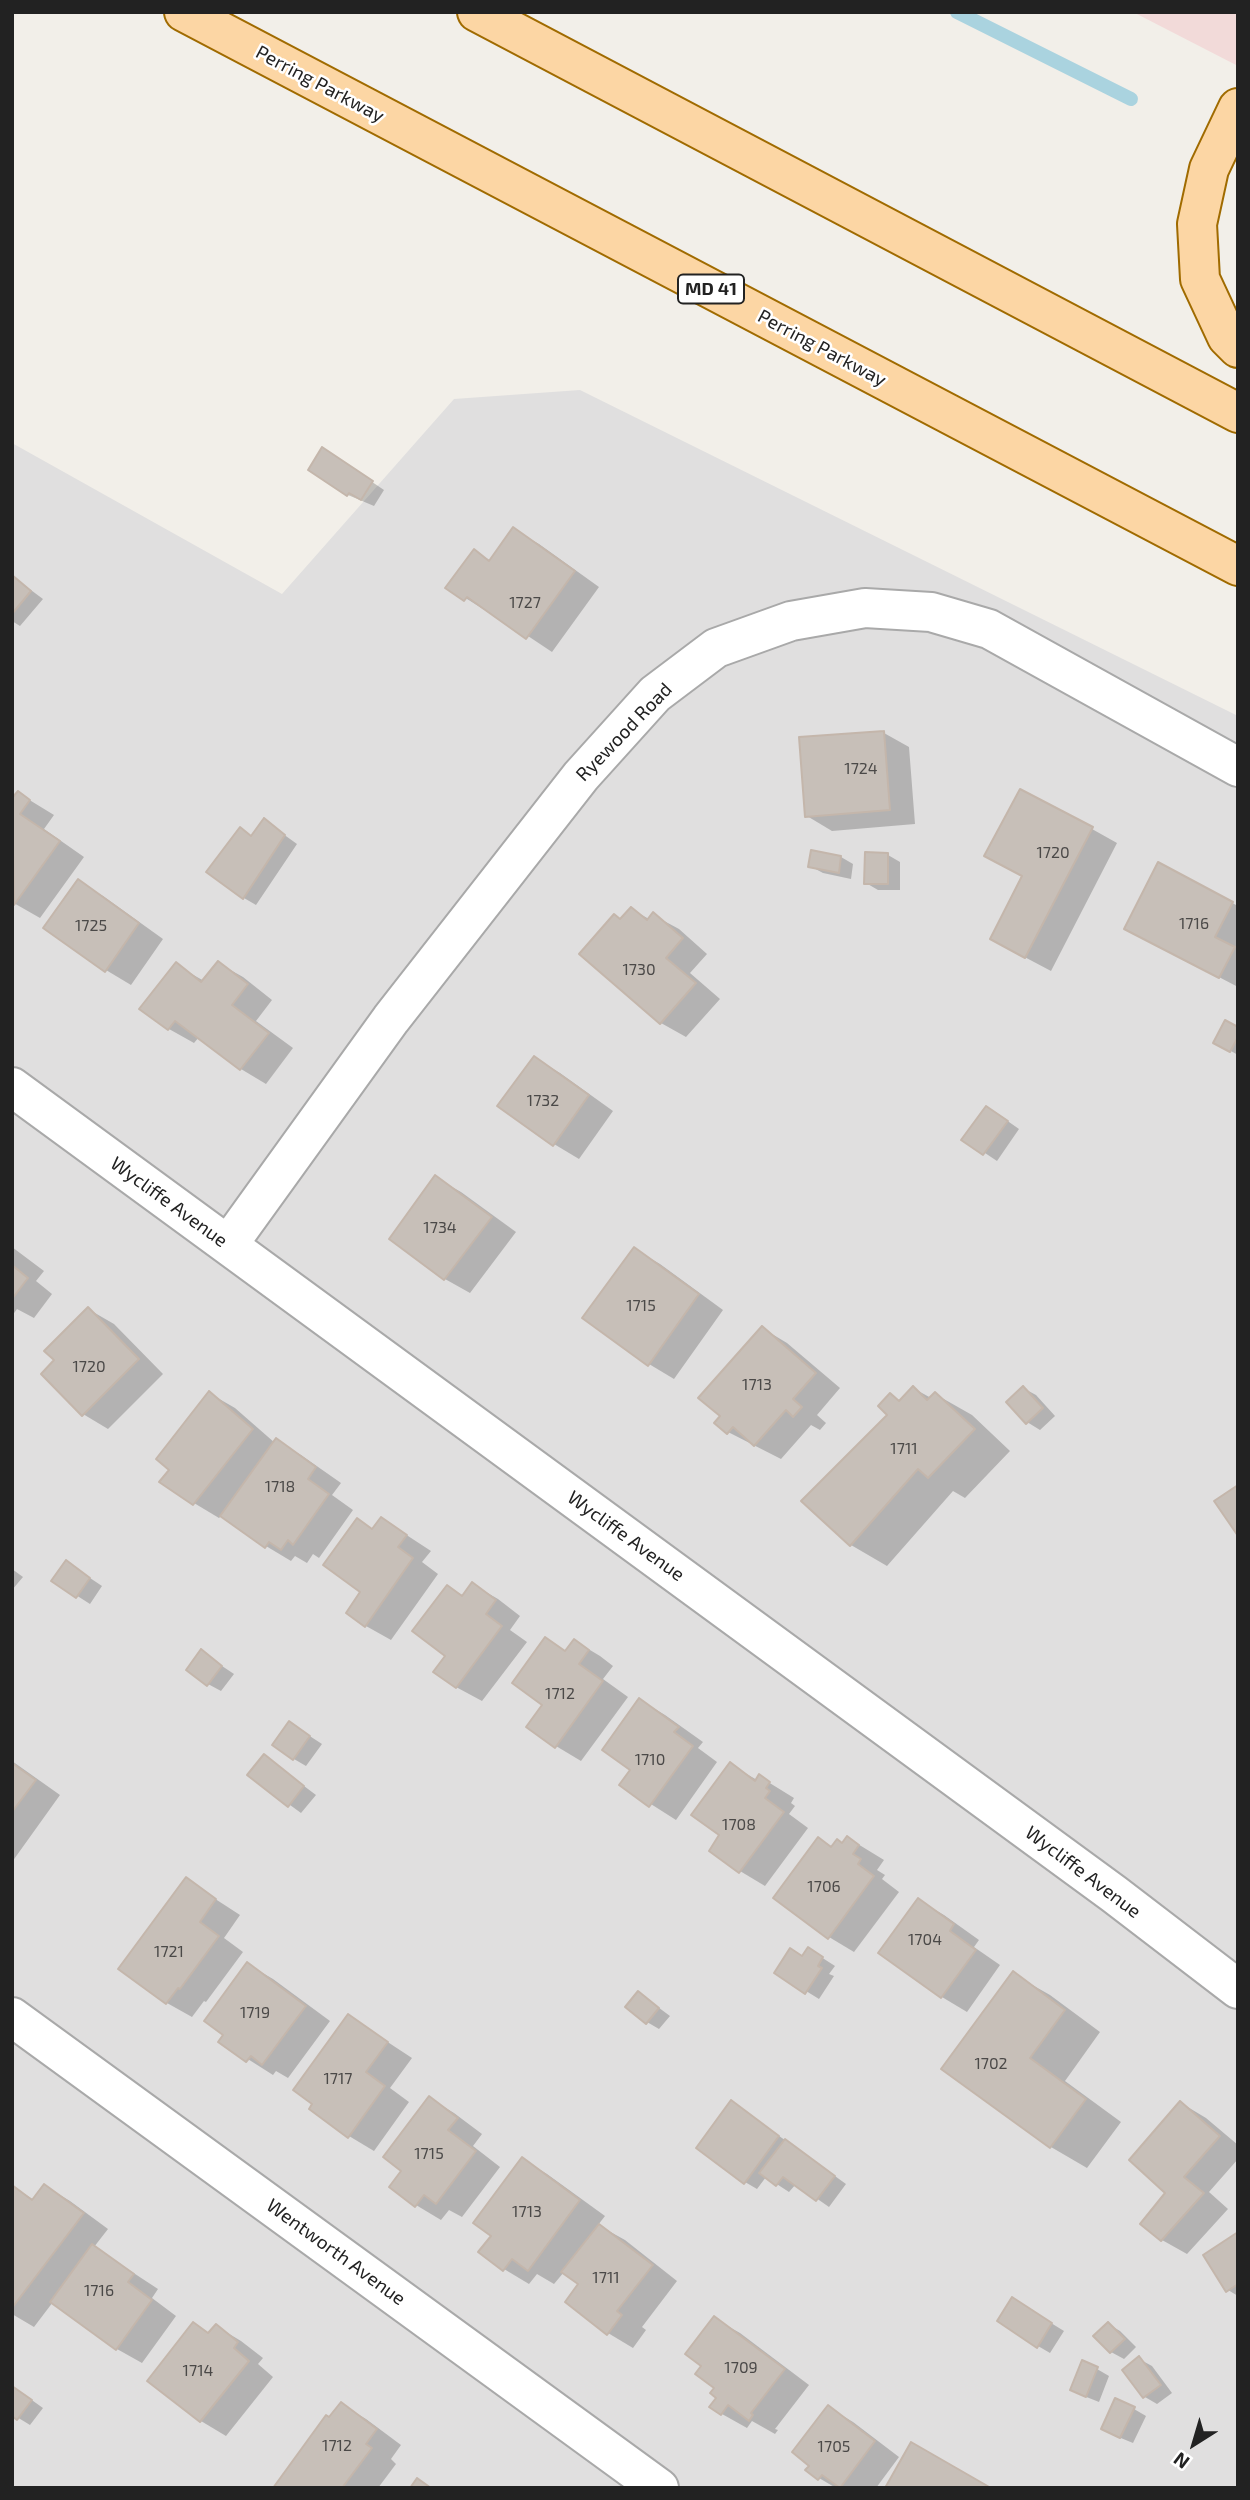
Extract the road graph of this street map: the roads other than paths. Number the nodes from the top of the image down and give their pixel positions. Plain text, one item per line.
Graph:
1 (184, 12) edge
2 (477, 12) edge
3 (1238, 108) edge
4 (1238, 348) edge
5 (1238, 413) edge
6 (1238, 566) edge
7 (1238, 767) edge
8 (12, 1087) edge
9 (228, 1245) junction
10 (1238, 1989) edge
11 (12, 2017) edge
12 (659, 2488) edge

1 - 6 main road, Perring Parkway / MD 41
2 - 5 main road
3 - 4 main road
7 - 9 street, Ryewood Road
8 - 9 street, Wycliffe Avenue
9 - 10 street, Wycliffe Avenue
11 - 12 street, Wentworth Avenue

